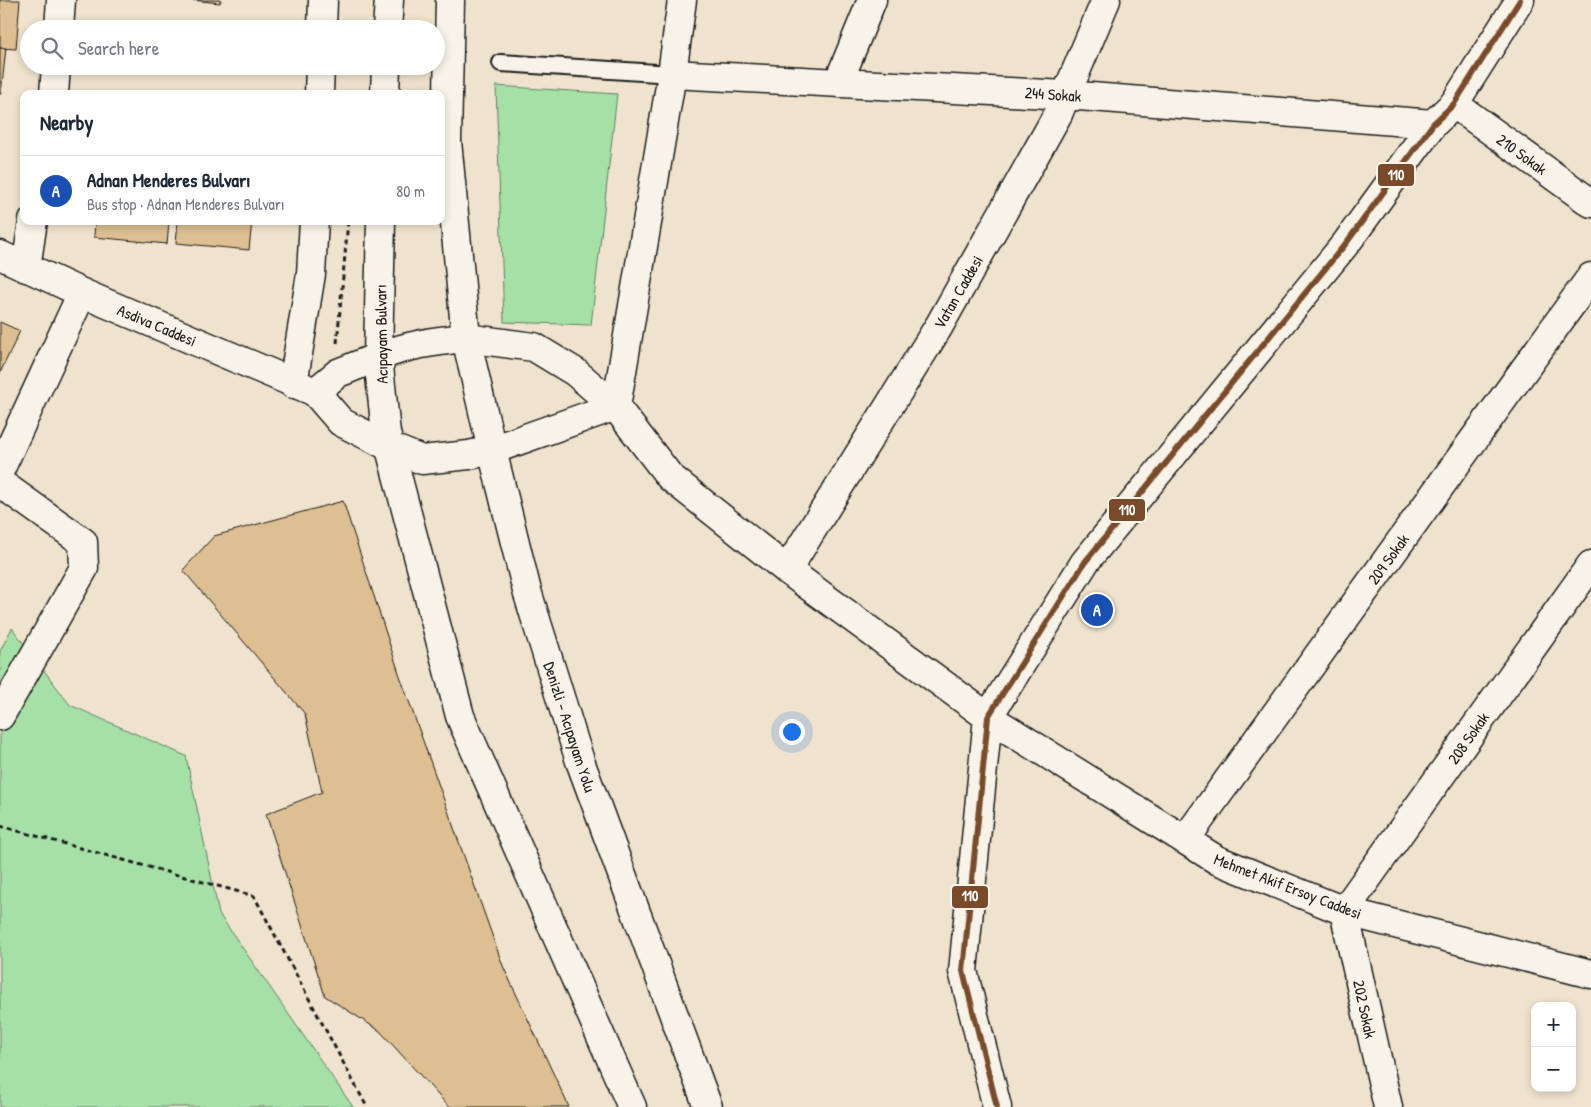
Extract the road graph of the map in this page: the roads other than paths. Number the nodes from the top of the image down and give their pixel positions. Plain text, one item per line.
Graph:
1 (61, 0) edge
2 (323, 0) edge
3 (389, 0) edge
4 (450, 0) edge
5 (682, 0) edge
6 (872, 0) edge
7 (1106, 0) edge
8 (1520, 0) edge
9 (60, 20) edge
10 (322, 20) edge
11 (388, 20) edge
12 (501, 63) dead end
13 (672, 74) junction
14 (55, 75) edge
15 (320, 75) edge
16 (386, 75) edge
17 (838, 83) junction
18 (54, 90) edge
19 (319, 90) edge
20 (385, 90) edge
21 (1066, 95) junction
22 (1454, 104) junction
23 (1433, 124) junction
24 (1591, 203) edge
25 (32, 225) edge
26 (314, 225) edge
27 (381, 225) edge
28 (0, 255) edge
29 (26, 268) junction
30 (1591, 277) edge
31 (82, 293) junction
32 (466, 338) junction
33 (378, 357) junction
34 (304, 388) junction
35 (615, 407) junction
36 (390, 447) junction
37 (492, 450) junction
38 (0, 470) edge
39 (0, 483) edge
40 (1591, 565) edge
41 (787, 570) junction
42 (0, 716) edge
43 (988, 717) junction
44 (1186, 840) junction
45 (1344, 911) junction
46 (1591, 974) edge
47 (632, 1107) edge
48 (708, 1107) edge
49 (997, 1107) edge
50 (1388, 1107) edge

1 - 9 street
2 - 10 street
3 - 11 street
4 - 32 street
5 - 13 street
6 - 17 street
7 - 21 street, Vatan Caddesi
8 - 22 street
12 - 13 lane
13 - 17 street, 244 Sokak
13 - 35 street
14 - 18 street
15 - 19 street
16 - 20 street
17 - 21 street, 244 Sokak
21 - 23 street, 244 Sokak
21 - 41 street, Vatan Caddesi
22 - 23 street
22 - 24 street, 210 Sokak
23 - 43 street
25 - 29 street
26 - 34 street
27 - 33 street, Acıpayam Bulvarı
28 - 29 street, Asdiva Caddesi
29 - 31 street, Asdiva Caddesi
30 - 44 street, 209 Sokak
31 - 34 street, Asdiva Caddesi
31 - 38 street
32 - 33 street, Mehmet Akif Ersoy Caddesi
32 - 35 street, Mehmet Akif Ersoy Caddesi
32 - 37 street, Denizli - Acıpayam Yolu
33 - 34 street
33 - 36 street, Acıpayam Bulvarı
34 - 36 street, Asdiva Caddesi
35 - 37 street, Asdiva Caddesi
35 - 41 street, Mehmet Akif Ersoy Caddesi
36 - 37 street, Asdiva Caddesi
36 - 47 street
37 - 48 street, Denizli - Acıpayam Yolu
39 - 42 street
40 - 45 street, 208 Sokak
41 - 43 street, Mehmet Akif Ersoy Caddesi
43 - 44 street, Mehmet Akif Ersoy Caddesi
43 - 49 street
44 - 45 street, Mehmet Akif Ersoy Caddesi
45 - 46 street, Mehmet Akif Ersoy Caddesi
45 - 50 street, 202 Sokak

